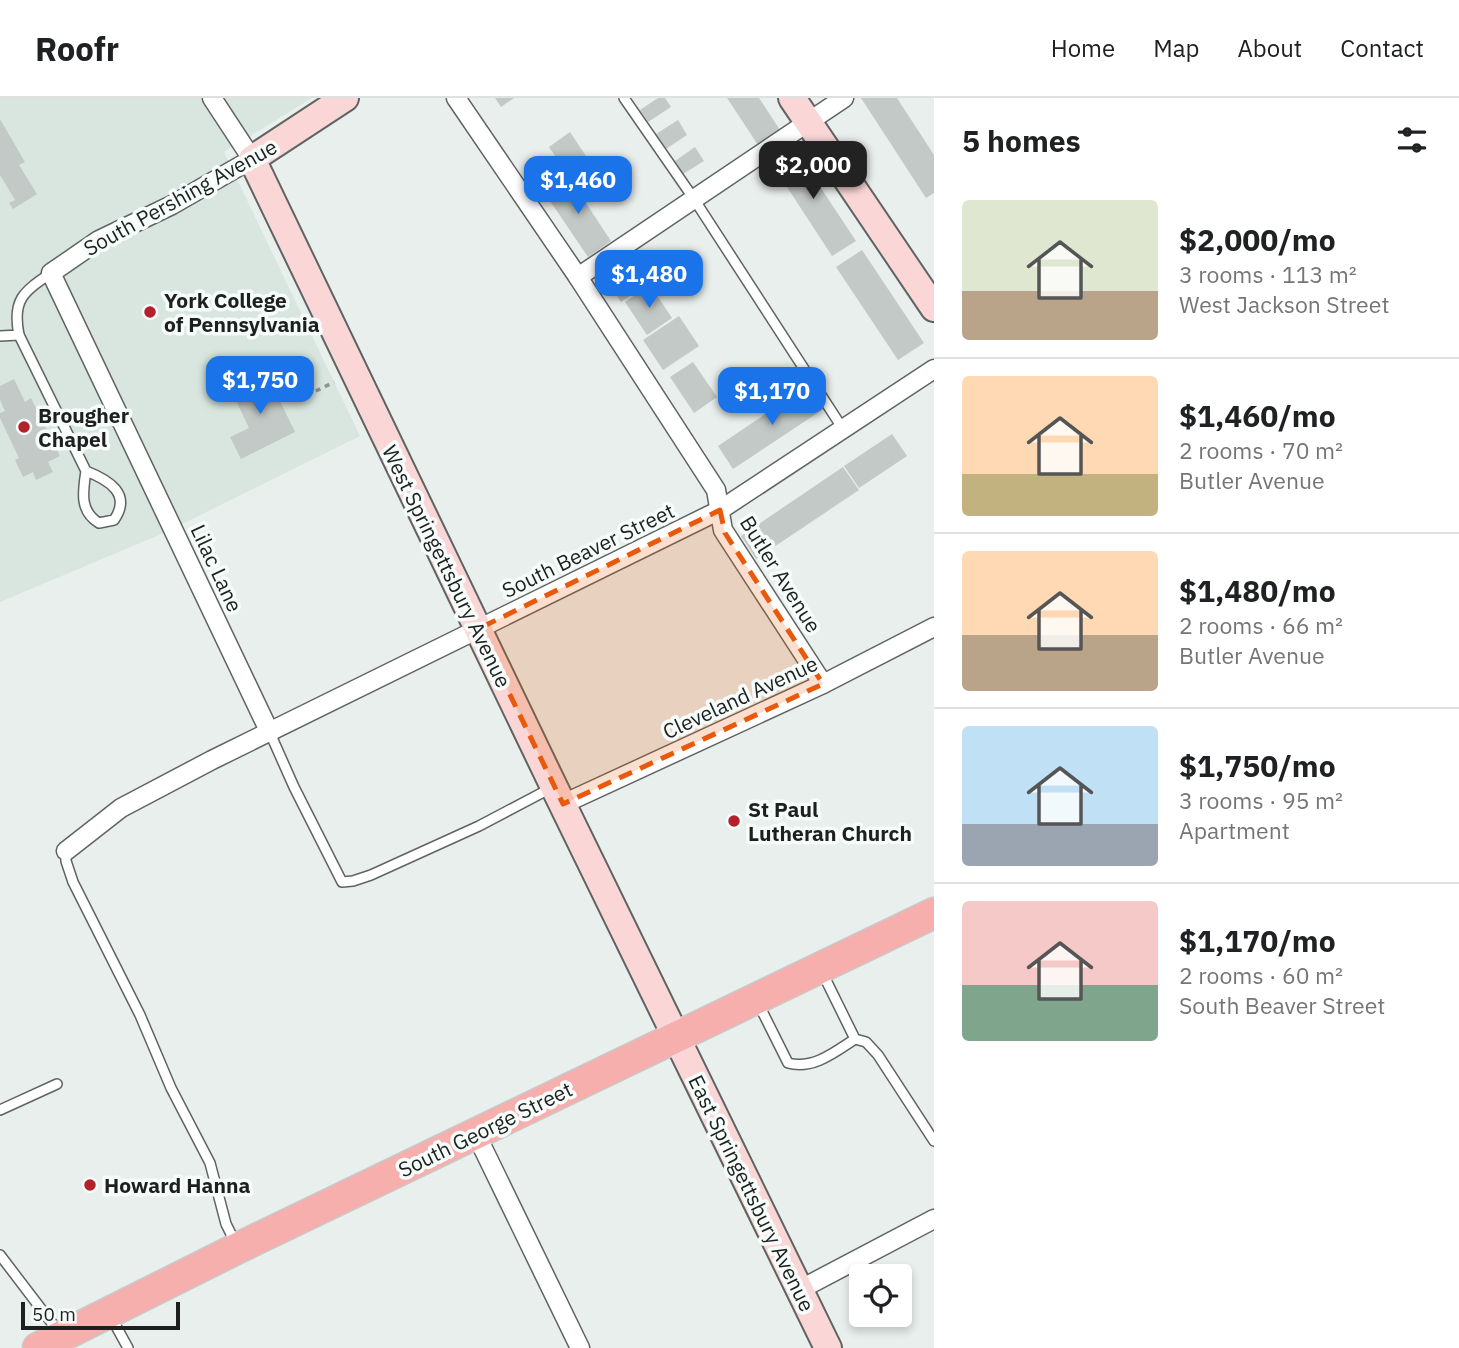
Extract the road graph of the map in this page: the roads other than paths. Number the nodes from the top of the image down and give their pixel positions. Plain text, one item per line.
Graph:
1 (212, 98) edge
2 (345, 98) edge
3 (456, 98) edge
4 (624, 98) edge
5 (792, 98) edge
6 (844, 98) edge
7 (808, 122) junction
8 (252, 159) junction
9 (694, 199) junction
10 (51, 273) junction
11 (578, 277) junction
12 (934, 308) edge
13 (19, 335) junction
14 (0, 336) edge
15 (934, 369) edge
16 (843, 429) junction
17 (86, 471) junction
18 (720, 510) junction
19 (934, 626) edge
20 (478, 629) junction
21 (823, 684) junction
22 (270, 733) junction
23 (558, 796) junction
24 (66, 851) joint
25 (342, 881) joint
26 (934, 913) edge
27 (820, 967) junction
28 (755, 998) junction
29 (676, 1037) junction
30 (855, 1039) junction
31 (57, 1084) dead end
32 (0, 1110) edge
33 (476, 1134) junction
34 (934, 1141) edge
35 (934, 1219) edge
36 (238, 1248) junction
37 (0, 1255) edge
38 (799, 1290) junction
39 (108, 1312) junction
40 (49, 1341) edge
41 (128, 1348) edge
42 (580, 1348) edge
43 (828, 1348) edge

1 - 8 street, West Springettsbury Avenue
2 - 8 street, South Pershing Avenue
3 - 11 street, Butler Avenue
4 - 9 lane
5 - 7 street
6 - 7 street
7 - 9 street
7 - 12 street
8 - 10 street, South Pershing Avenue
8 - 20 street, West Springettsbury Avenue
9 - 11 street
9 - 16 lane
10 - 13 lane
10 - 22 street, Lilac Lane
11 - 18 street, Butler Avenue
13 - 14 lane
13 - 17 lane
15 - 16 street, South Beaver Street
16 - 18 street, South Beaver Street
17 - 17 lane
18 - 20 street, South Beaver Street
18 - 21 street, Butler Avenue
19 - 21 street, Cleveland Avenue
20 - 22 street, South Beaver Street
20 - 23 street, West Springettsbury Avenue
21 - 23 street, Cleveland Avenue
22 - 24 street, South Beaver Street
22 - 25 lane, Lilac Lane
23 - 25 lane, Cleveland Avenue
23 - 29 street, West Springettsbury Avenue
24 - 36 lane
26 - 27 main road, South George Street
27 - 28 main road, South George Street
27 - 30 lane
28 - 29 main road, South George Street
28 - 30 lane
29 - 33 main road, South George Street
29 - 38 street, East Springettsbury Avenue
30 - 34 lane
31 - 32 lane
33 - 36 main road, South George Street
33 - 42 street
35 - 38 street
36 - 39 main road, South George Street
37 - 40 lane
38 - 43 street, East Springettsbury Avenue
39 - 40 main road, South George Street
39 - 41 lane

